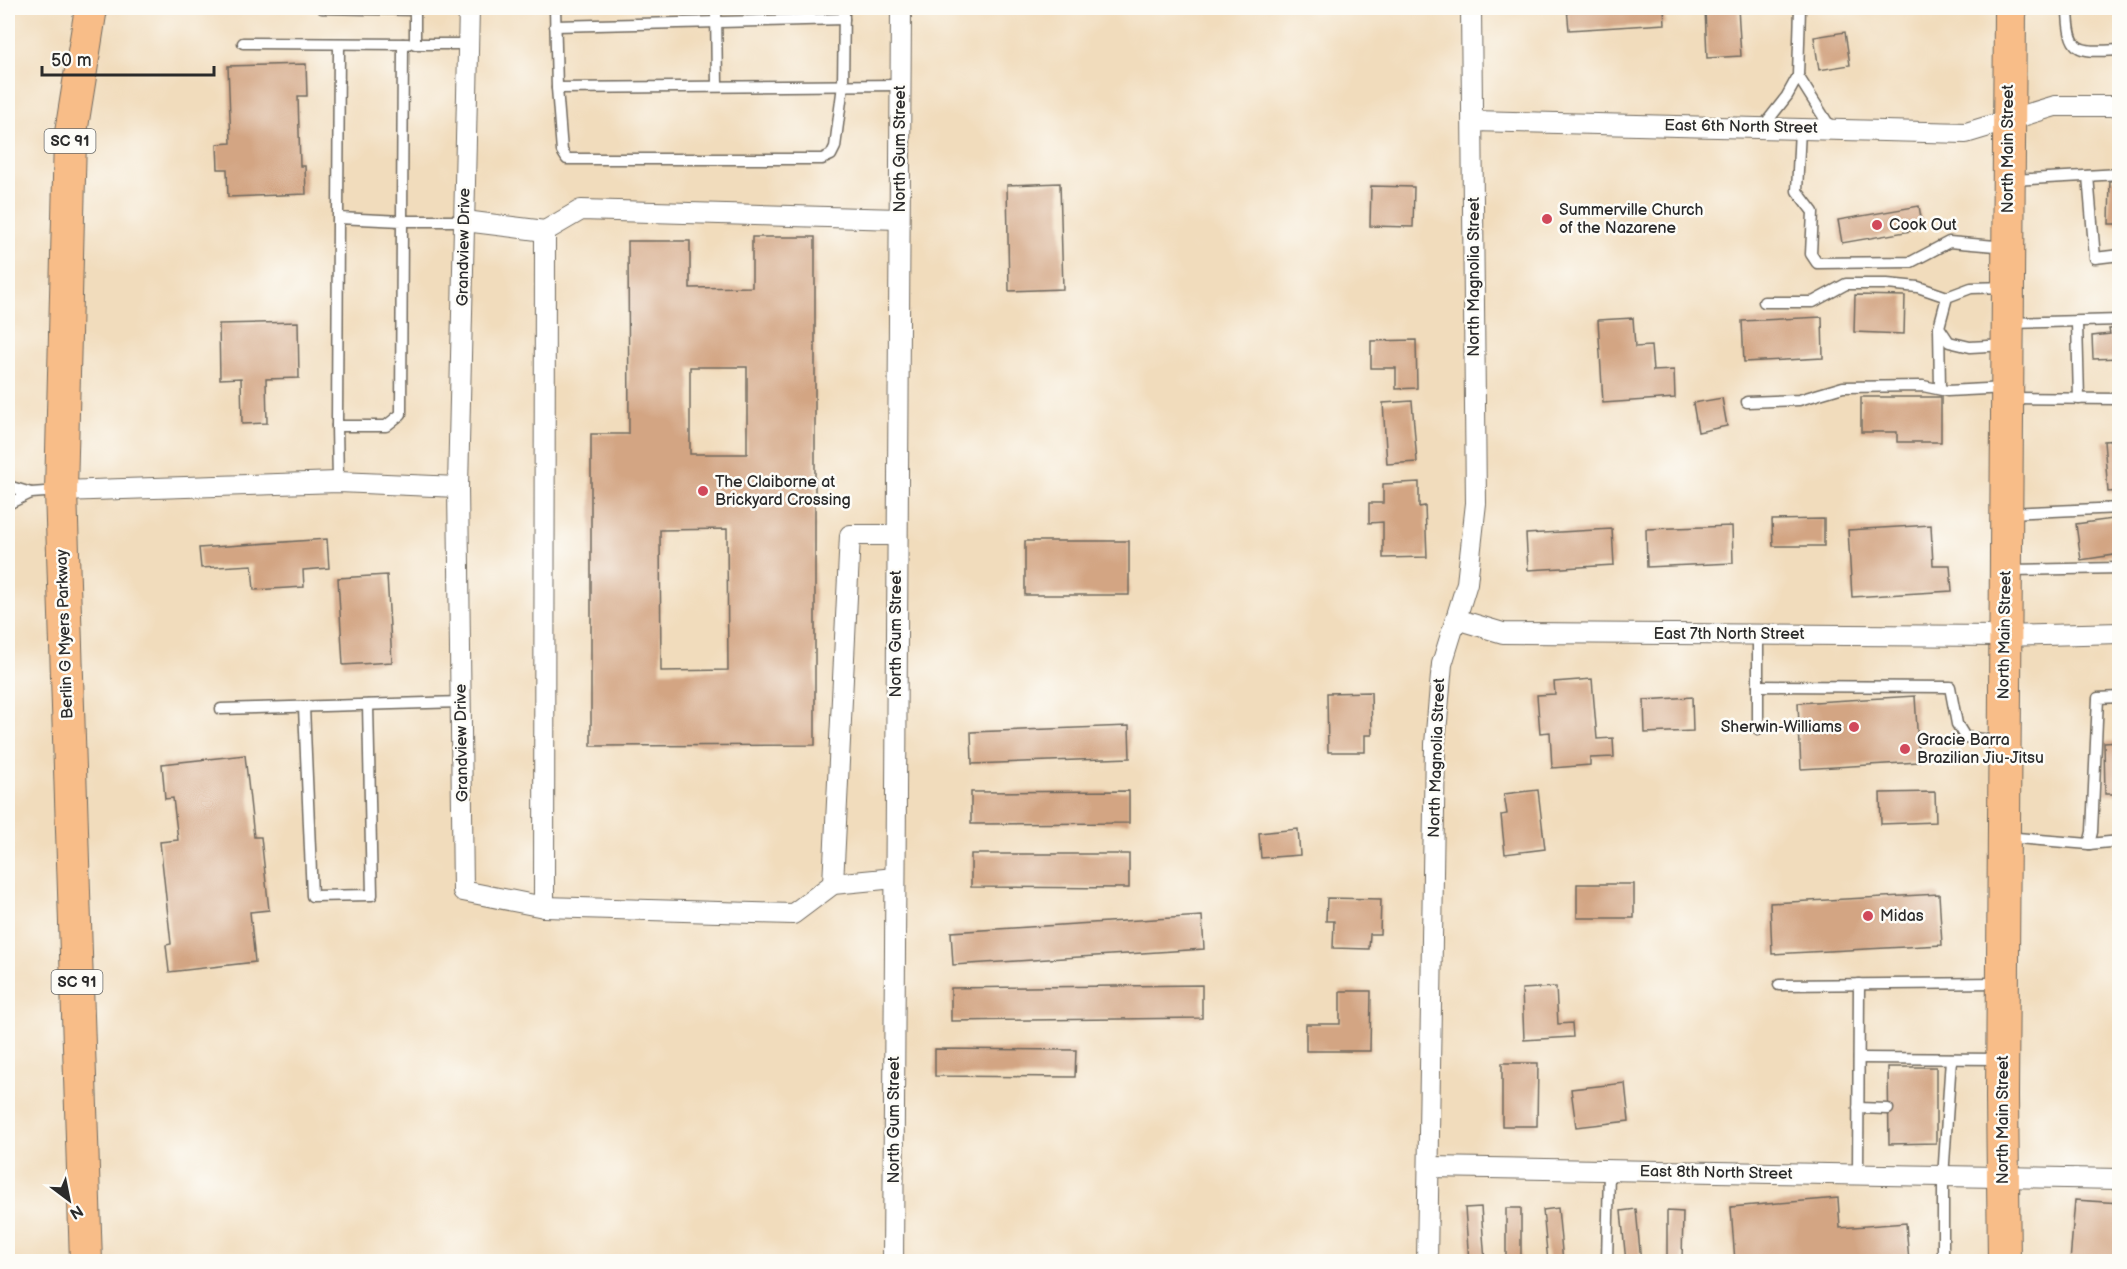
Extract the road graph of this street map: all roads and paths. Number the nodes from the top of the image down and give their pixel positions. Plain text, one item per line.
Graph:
1 (91, 8) edge
2 (322, 8) edge
3 (469, 8) edge
4 (555, 8) edge
5 (716, 8) edge
6 (901, 8) edge
7 (1471, 8) edge
8 (1800, 8) edge
9 (2010, 8) edge
10 (2068, 8) edge
11 (414, 9) edge
12 (844, 13) edge
13 (716, 23) junction
14 (555, 26) junction
15 (243, 43) dead end
16 (339, 44) junction
17 (409, 44) junction
18 (468, 44) junction
19 (2120, 50) edge
20 (1798, 76) junction
21 (843, 85) junction
22 (900, 85) junction
23 (717, 86) junction
24 (557, 88) junction
25 (2120, 106) edge
26 (1473, 121) junction
27 (2008, 122) junction
28 (1762, 128) junction
29 (1800, 129) junction
30 (1832, 130) junction
31 (2120, 174) edge
32 (2088, 176) junction
33 (2008, 180) junction
34 (338, 218) junction
35 (899, 219) junction
36 (402, 221) junction
37 (465, 221) junction
38 (545, 231) junction
39 (2007, 248) junction
40 (2120, 255) edge
41 (2007, 287) junction
42 (1947, 297) junction
43 (1764, 302) dead end
44 (2120, 320) edge
45 (2077, 323) junction
46 (1939, 327) junction
47 (2007, 334) junction
48 (1940, 389) junction
49 (2006, 393) junction
50 (2079, 399) junction
51 (2120, 399) edge
52 (1747, 402) dead end
53 (337, 426) junction
54 (338, 482) junction
55 (8, 486) edge
56 (458, 487) junction
57 (46, 492) junction
58 (8, 504) edge
59 (2120, 508) edge
60 (2005, 513) junction
61 (897, 535) junction
62 (2120, 568) edge
63 (2006, 570) junction
64 (1456, 619) junction
65 (2120, 633) edge
66 (1758, 634) junction
67 (2004, 636) junction
68 (1758, 686) junction
69 (2120, 697) edge
70 (461, 702) junction
71 (368, 705) junction
72 (304, 706) junction
73 (221, 709) dead end
74 (1758, 729) dead end
75 (2004, 742) junction
76 (2004, 837) junction
77 (2120, 841) edge
78 (2089, 844) junction
79 (895, 878) junction
80 (833, 884) junction
81 (544, 907) junction
82 (2003, 983) junction
83 (1859, 984) junction
84 (1779, 985) dead end
85 (1859, 1058) junction
86 (1951, 1059) junction
87 (2002, 1059) junction
88 (1858, 1108) junction
89 (1888, 1109) dead end
90 (1429, 1167) junction
91 (1610, 1170) junction
92 (1858, 1176) junction
93 (1943, 1178) junction
94 (2003, 1179) junction
95 (2120, 1179) edge
96 (86, 1262) edge
97 (893, 1262) edge
98 (1427, 1262) edge
99 (1607, 1262) edge
100 (1944, 1262) edge
101 (2004, 1262) edge

1 - 57 main road, Berlin G Myers Parkway / SC 91
2 - 11 lane
3 - 18 street, Grandview Drive
4 - 14 lane
5 - 13 lane
6 - 22 street, North Gum Street
7 - 26 street, North Magnolia Street
8 - 20 lane
9 - 27 main road, North Main Street
10 - 19 lane
11 - 17 lane
12 - 13 lane
12 - 21 lane
13 - 14 lane
13 - 23 lane
14 - 24 lane
15 - 16 lane
16 - 17 lane
16 - 34 lane
17 - 18 lane
17 - 36 lane
18 - 37 street, Grandview Drive
20 - 28 lane
20 - 30 lane
21 - 22 lane
21 - 23 lane
21 - 24 lane
22 - 35 street, North Gum Street
23 - 24 lane
25 - 27 street, East 6th North Street
26 - 28 street, East 6th North Street
26 - 64 street, North Magnolia Street
27 - 30 street, East 6th North Street
27 - 33 main road, North Main Street
28 - 29 street, East 6th North Street
29 - 30 street, East 6th North Street
29 - 39 lane
31 - 32 lane
32 - 33 lane
32 - 40 lane
33 - 39 main road, North Main Street
34 - 36 lane
34 - 53 lane
35 - 38 street
35 - 61 street, North Gum Street
36 - 37 lane
36 - 53 lane
37 - 38 street
37 - 56 street, Grandview Drive
38 - 81 street
39 - 41 main road, North Main Street
41 - 42 lane
41 - 47 main road, North Main Street
42 - 43 lane
42 - 46 lane
44 - 45 lane
45 - 47 lane
45 - 50 lane
46 - 47 lane
46 - 48 lane
47 - 49 main road, North Main Street
48 - 49 lane
48 - 52 lane
49 - 50 lane
49 - 60 main road, North Main Street
50 - 51 lane
53 - 54 lane
54 - 56 street
54 - 57 street
55 - 57 lane
56 - 70 street, Grandview Drive
57 - 58 lane
57 - 96 main road, Berlin G Myers Parkway / SC 91
59 - 60 lane
60 - 63 main road, North Main Street
61 - 79 street, North Gum Street
61 - 80 street
62 - 63 lane
63 - 67 main road, North Main Street
64 - 66 street, East 7th North Street
64 - 90 street, North Magnolia Street
65 - 67 street, East 7th North Street
66 - 67 street, East 7th North Street
66 - 68 lane
67 - 75 main road, North Main Street
68 - 74 lane
68 - 75 lane
69 - 78 lane
70 - 71 lane
70 - 81 street, Grandview Drive
71 - 72 lane
71 - 72 lane
72 - 73 lane
75 - 76 main road, North Main Street
76 - 78 lane
76 - 82 main road, North Main Street
77 - 78 lane
79 - 80 street
79 - 97 street, North Gum Street
80 - 81 street
82 - 83 lane
82 - 87 main road, North Main Street
83 - 84 lane
83 - 85 lane
85 - 86 lane
85 - 88 lane
86 - 87 lane
86 - 93 lane
87 - 94 main road, North Main Street
88 - 89 lane
88 - 92 lane
90 - 91 street, East 8th North Street
90 - 98 street, North Magnolia Street
91 - 92 street, East 8th North Street
91 - 99 lane
92 - 93 street, East 8th North Street
93 - 94 street, East 8th North Street
93 - 100 lane
94 - 95 street, East 8th North Street
94 - 101 main road, North Main Street

